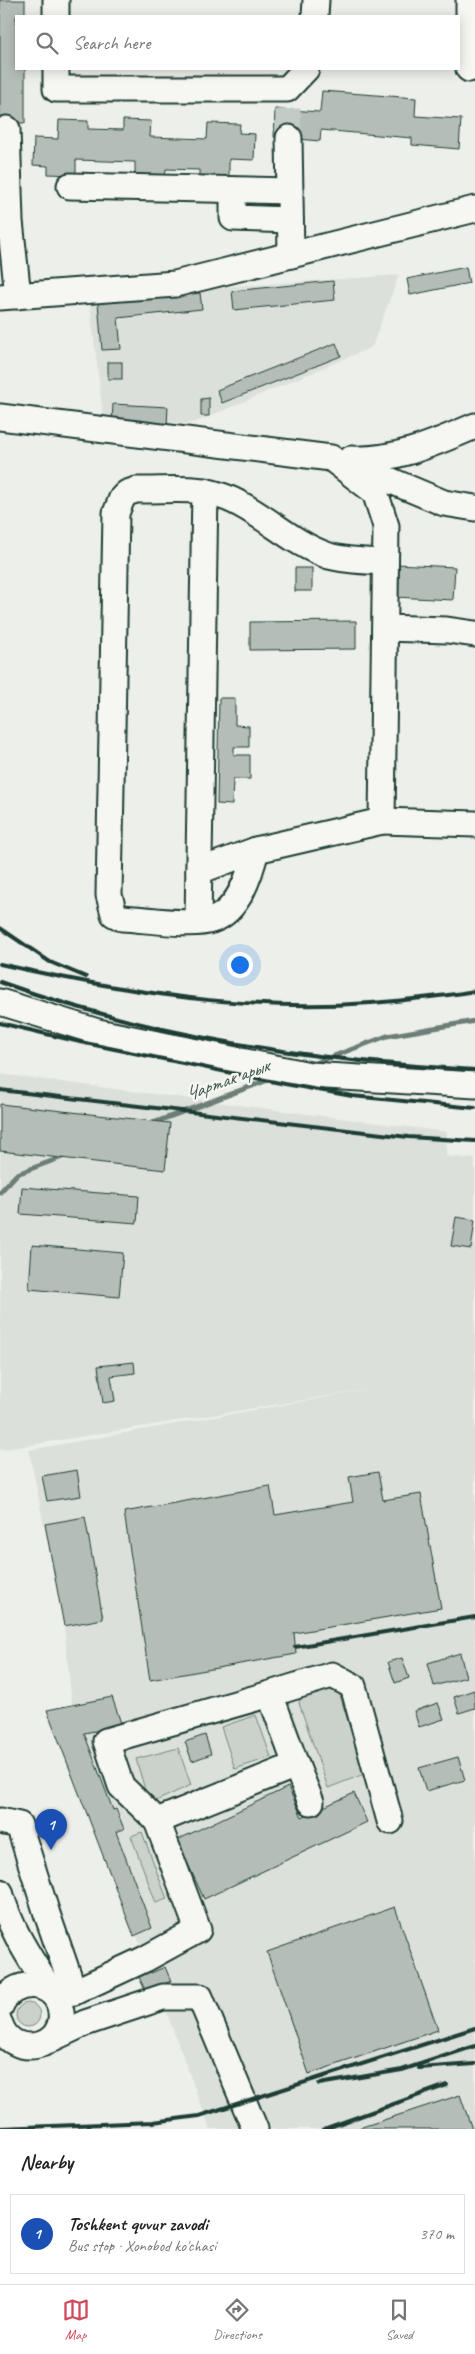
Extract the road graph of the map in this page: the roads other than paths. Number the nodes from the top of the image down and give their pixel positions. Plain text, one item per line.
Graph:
1 (56, 0) edge
2 (316, 0) edge
3 (469, 0) edge
4 (56, 15) edge
5 (315, 15) edge
6 (468, 69) edge
7 (56, 70) edge
8 (305, 70) edge
9 (7, 129) dead end
10 (289, 138) tunnel mouth
11 (70, 186) dead end
12 (233, 190) junction
13 (290, 191) junction
14 (475, 209) edge
15 (290, 220) junction
16 (291, 255) junction
17 (9, 296) edge
18 (0, 417) edge
19 (475, 426) edge
20 (331, 458) junction
21 (205, 491) junction
22 (475, 508) edge
23 (385, 562) junction
24 (385, 628) junction
25 (475, 634) edge
26 (382, 821) junction
27 (475, 824) edge
28 (256, 850) junction
29 (199, 871) junction
30 (198, 922) junction
31 (0, 1002) edge
32 (475, 1085) edge
33 (270, 1694) junction
34 (296, 1765) junction
35 (311, 1802) dead end
36 (0, 1820) edge
37 (156, 1821) junction
38 (390, 1821) dead end
39 (0, 1892) edge
40 (9, 1942) edge
41 (63, 1999) junction
42 (0, 2007) edge
43 (85, 2023) junction
44 (2, 2033) edge
45 (51, 2039) junction
46 (256, 2129) edge

1 - 4 street
2 - 5 street
3 - 6 street
7 - 8 street
9 - 17 street
10 - 13 street
11 - 12 street
12 - 13 street
12 - 15 street
13 - 15 street
14 - 16 street
15 - 16 street
16 - 17 street
18 - 20 street
19 - 20 street
20 - 22 street
20 - 23 street
21 - 23 street
21 - 29 street
21 - 30 street
23 - 24 street
24 - 25 street
24 - 26 street
26 - 27 street
26 - 28 street
28 - 29 street
28 - 30 street
29 - 30 street
31 - 32 street
33 - 34 street
33 - 37 street
33 - 38 street
34 - 35 street
34 - 37 street
36 - 41 street
37 - 41 street
39 - 40 street
40 - 41 street
41 - 42 street
41 - 43 street
41 - 45 street
43 - 45 street
43 - 46 street
44 - 45 street

